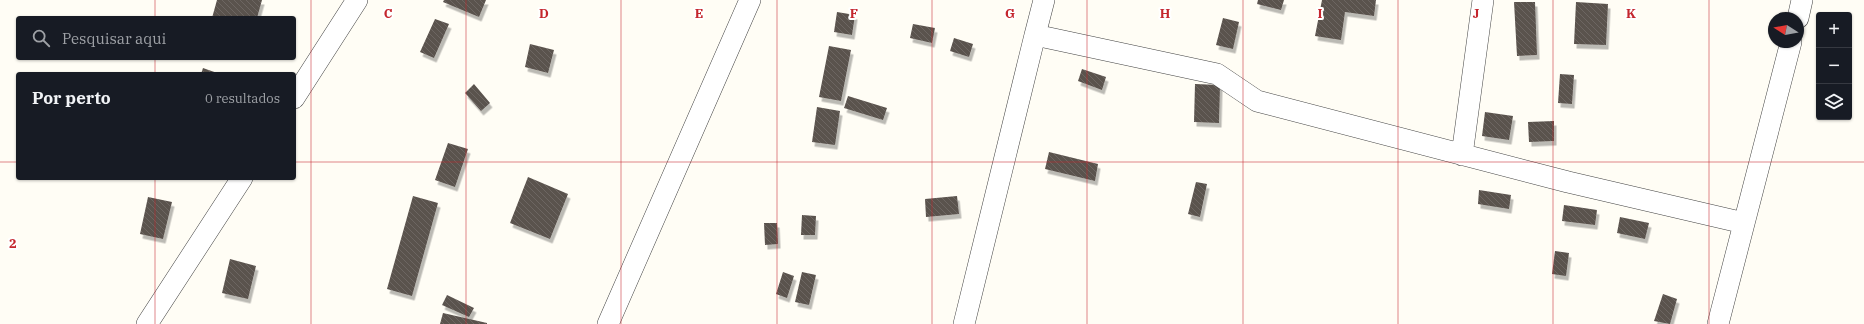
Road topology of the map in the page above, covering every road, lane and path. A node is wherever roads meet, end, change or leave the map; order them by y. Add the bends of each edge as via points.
1 (357, 0) edge
2 (750, 0) edge
3 (1044, 0) edge
4 (1483, 0) edge
5 (1802, 0) edge
6 (1799, 12) edge
7 (1035, 35) junction
8 (1789, 48) edge
9 (296, 95) edge
10 (1462, 154) junction
11 (241, 180) edge
12 (1744, 223) junction
13 (147, 324) edge
14 (608, 324) edge
15 (964, 324) edge
16 (1718, 324) edge

1 - 9 street
2 - 14 street
3 - 7 street
4 - 10 street
5 - 6 street
7 - 10 street via 1217,74 1257,101
7 - 15 street
8 - 12 street
10 - 12 street via 1568,182
11 - 13 street
12 - 16 street

